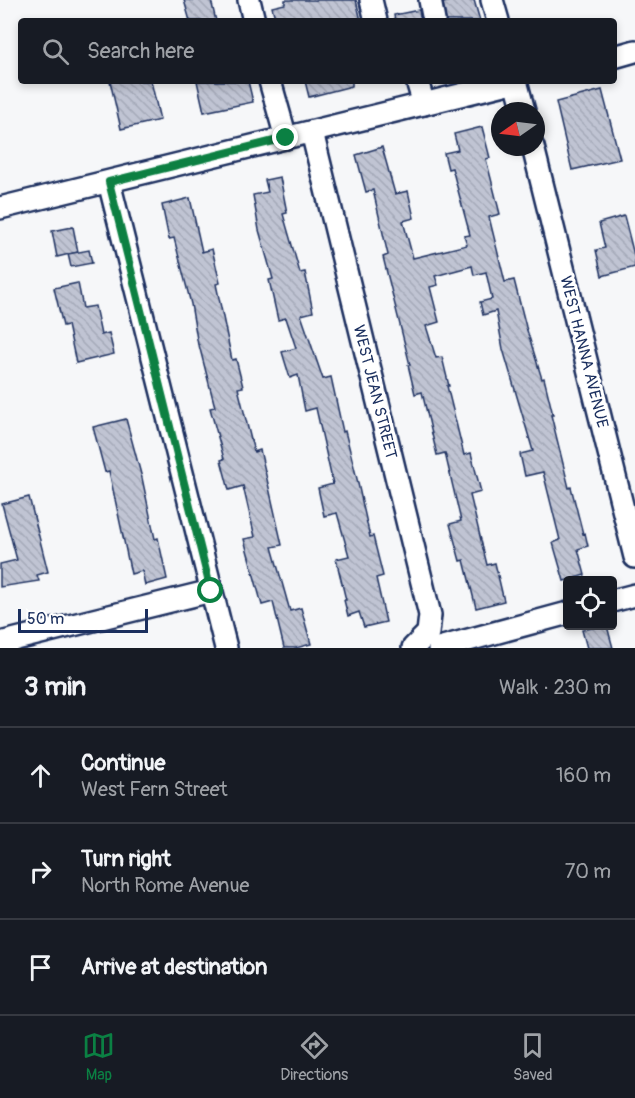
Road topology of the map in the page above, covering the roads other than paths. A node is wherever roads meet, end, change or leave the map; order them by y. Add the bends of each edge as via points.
1 (249, 0) edge
2 (371, 0) edge
3 (430, 0) edge
4 (492, 0) edge
5 (253, 18) edge
6 (375, 18) edge
7 (433, 18) edge
8 (497, 18) edge
9 (635, 51) edge
10 (617, 56) edge
11 (271, 84) edge
12 (418, 84) edge
13 (504, 84) edge
14 (517, 84) edge
15 (522, 102) edge
16 (424, 104) junction
17 (312, 132) junction
18 (286, 138) junction
19 (534, 156) edge
20 (109, 182) junction
21 (0, 208) edge
22 (635, 557) edge
23 (211, 591) junction
24 (635, 595) edge
25 (617, 600) edge
26 (563, 614) edge
27 (0, 643) edge
28 (226, 648) edge
29 (413, 648) edge
30 (439, 648) edge

1 - 5 street
2 - 6 street
3 - 7 street
4 - 8 street
9 - 10 street
11 - 18 street
12 - 16 street
13 - 16 street
14 - 15 street
16 - 17 street
17 - 18 street
17 - 29 street, WEST JEAN STREET via 430,615 428,633
18 - 20 street
19 - 22 street, WEST HANNA AVENUE
20 - 21 street
20 - 23 street
23 - 27 street
23 - 28 street
24 - 25 street
26 - 30 street

